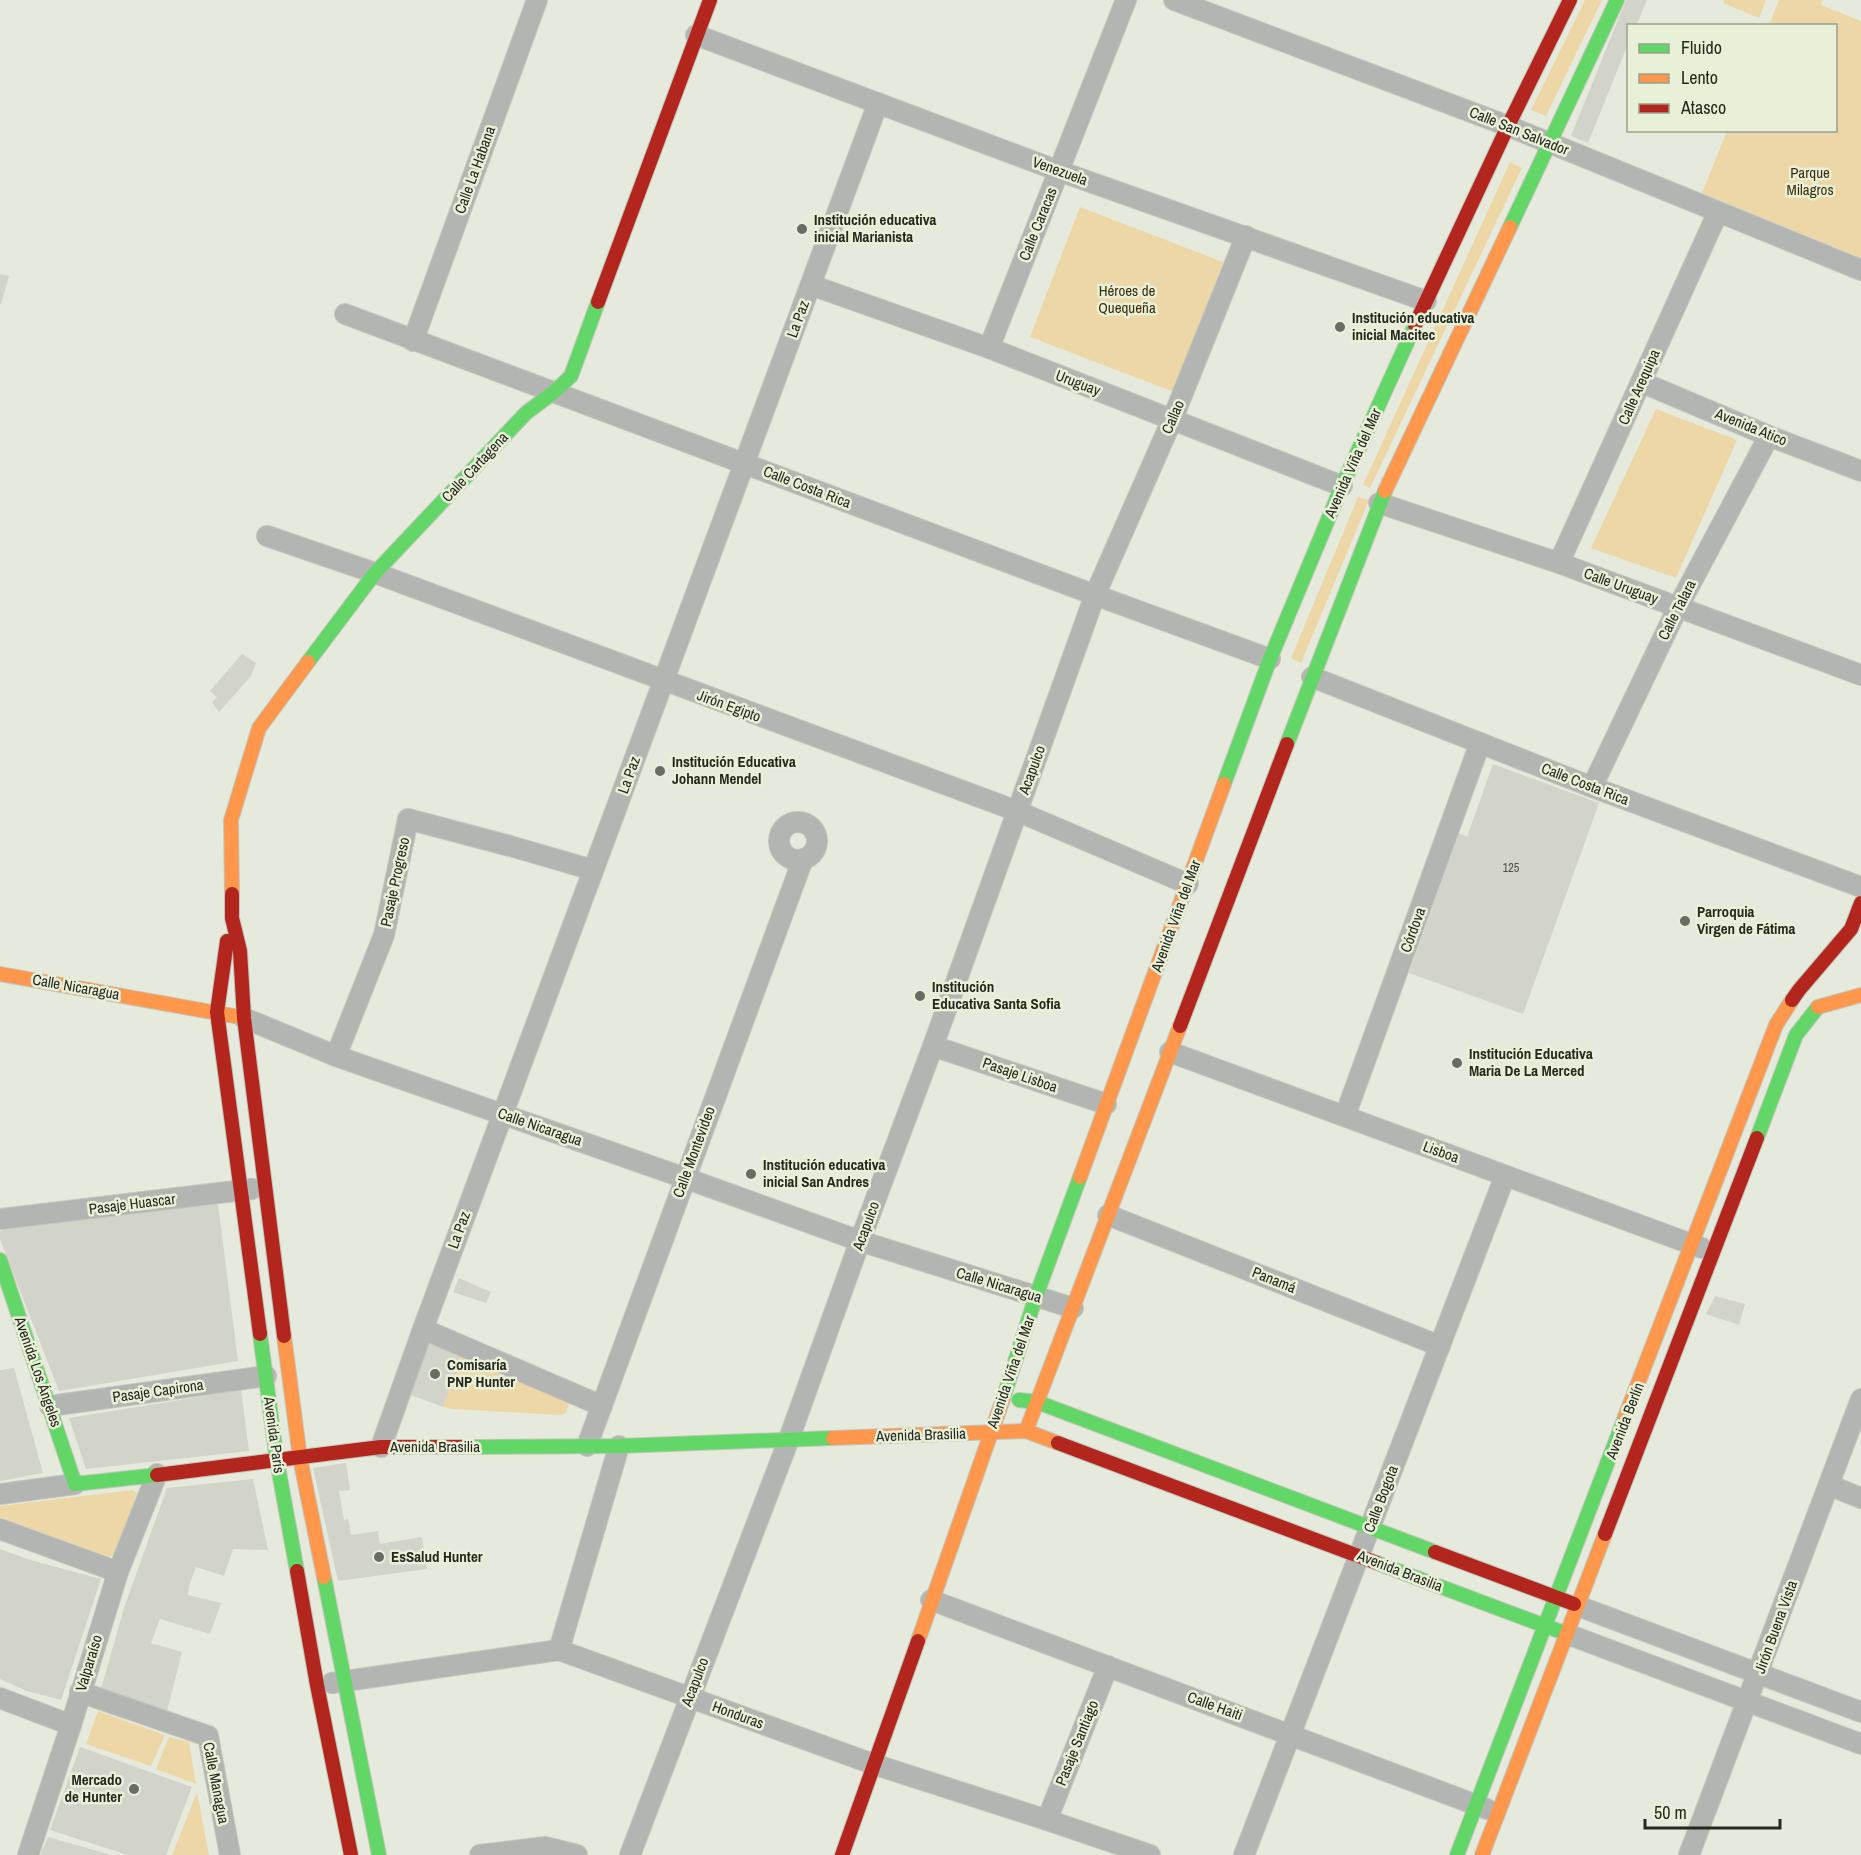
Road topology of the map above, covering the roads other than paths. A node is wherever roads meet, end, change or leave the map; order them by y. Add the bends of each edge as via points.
1 (537, 0) edge
2 (710, 0) edge
3 (1126, 0) edge
4 (1174, 0) edge
5 (1570, 0) edge
6 (1617, 0) edge
7 (696, 35) junction
8 (878, 103) junction
9 (1508, 126) junction
10 (1550, 142) junction
11 (1059, 171) junction
12 (1718, 212) junction
13 (1246, 236) junction
14 (1861, 270) edge
15 (811, 285) junction
16 (1426, 301) junction
17 (345, 314) dead end
18 (413, 341) junction
19 (989, 348) junction
20 (1641, 382) junction
21 (554, 392) junction
22 (1172, 420) junction
23 (1769, 436) junction
24 (744, 464) junction
25 (1861, 471) edge
26 (1342, 486) junction
27 (1379, 503) junction
28 (267, 536) dead end
29 (1560, 563) junction
30 (375, 573) junction
31 (1095, 596) junction
32 (1677, 606) junction
33 (1270, 659) junction
34 (1861, 675) edge
35 (1312, 676) junction
36 (663, 681) junction
37 (1480, 743) junction
38 (1592, 787) junction
39 (1017, 812) junction
40 (803, 859) dead end
41 (593, 870) junction
42 (1188, 884) junction
43 (1861, 887) edge
44 (1861, 903) edge
45 (232, 918) junction
46 (0, 974) edge
47 (1800, 990) junction
48 (1861, 995) edge
49 (1818, 1007) junction
50 (217, 1012) junction
51 (244, 1018) junction
52 (933, 1046) junction
53 (1170, 1052) junction
54 (336, 1056) junction
55 (1106, 1104) junction
56 (502, 1114) junction
57 (1345, 1116) junction
58 (1504, 1176) junction
59 (685, 1178) junction
60 (264, 1188) junction
61 (241, 1191) junction
62 (1108, 1215) junction
63 (0, 1219) edge
64 (860, 1241) junction
65 (1692, 1245) junction
66 (1713, 1252) junction
67 (0, 1260) edge
68 (1036, 1296) junction
69 (1073, 1308) junction
70 (423, 1329) junction
71 (1440, 1346) junction
72 (266, 1376) junction
73 (1003, 1399) junction
74 (1861, 1399) edge
75 (1037, 1402) junction
76 (50, 1406) junction
77 (602, 1406) junction
78 (1026, 1431) junction
79 (990, 1433) junction
80 (789, 1439) junction
81 (587, 1446) junction
82 (619, 1446) junction
83 (381, 1447) junction
84 (300, 1458) junction
85 (277, 1461) junction
86 (158, 1474) junction
87 (75, 1484) junction
88 (1829, 1485) junction
89 (0, 1494) edge
90 (1861, 1498) edge
91 (1370, 1527) junction
92 (0, 1529) edge
93 (1359, 1556) junction
94 (118, 1572) junction
95 (1557, 1598) junction
96 (931, 1600) junction
97 (1578, 1606) junction
98 (1545, 1626) junction
99 (1567, 1634) junction
100 (559, 1650) junction
101 (1108, 1666) junction
102 (1758, 1674) junction
103 (344, 1682) junction
104 (317, 1686) junction
105 (80, 1692) junction
106 (689, 1697) junction
107 (0, 1698) edge
108 (1748, 1702) junction
109 (1861, 1712) edge
110 (71, 1725) junction
111 (1290, 1734) junction
112 (1861, 1744) edge
113 (873, 1764) junction
114 (1477, 1806) junction
115 (1498, 1814) junction
116 (1047, 1820) junction
117 (28, 1855) edge
118 (230, 1855) edge
119 (351, 1855) edge
120 (379, 1855) edge
121 (480, 1855) edge
122 (577, 1855) edge
123 (630, 1855) edge
124 (842, 1855) edge
125 (1150, 1855) edge
126 (1244, 1855) edge
127 (1457, 1855) edge
128 (1482, 1855) edge
129 (1689, 1855) edge

1 - 18 street, Calle La Habana
2 - 7 street, Calle Cartagena
3 - 11 street, Calle Caracas
4 - 9 street, Calle San Salvador
5 - 9 street, Avenida Viña del Mar
6 - 10 street
7 - 8 street, Venezuela
7 - 21 street, Calle Cartagena via 571,376
8 - 11 street, Venezuela
8 - 15 street, La Paz
9 - 10 street, Calle San Salvador
9 - 16 street, Avenida Viña del Mar
10 - 12 street, Calle San Salvador
10 - 27 street
11 - 13 street, Venezuela
11 - 19 street, Calle Caracas
12 - 14 street, Calle San Salvador
12 - 20 street, Calle Arequipa
13 - 16 street, Venezuela
13 - 22 street, Callao
15 - 19 street, Uruguay
15 - 24 street, La Paz
16 - 26 street, Avenida Viña del Mar
17 - 18 street, Calle Costa Rica
18 - 21 street, Calle Costa Rica
19 - 22 street, Uruguay
20 - 23 street, Avenida Atico
20 - 29 street, Calle Arequipa
21 - 24 street, Calle Costa Rica
21 - 30 street, Calle Cartagena via 526,413
22 - 26 street, Uruguay
22 - 31 street, Callao
23 - 25 street, Avenida Atico
23 - 32 street, Calle Talara
24 - 31 street, Calle Costa Rica
24 - 36 street, La Paz
26 - 33 street, Avenida Viña del Mar
27 - 29 street, Calle Uruguay
27 - 35 street
28 - 30 street, Jirón Egipto
29 - 32 street, Calle Uruguay
30 - 36 street, Jirón Egipto
30 - 45 street, Calle Cartagena via 259,728 231,820
31 - 33 street, Calle Costa Rica
31 - 39 street, Acapulco
32 - 34 street, Calle Uruguay
32 - 38 street, Calle Talara
33 - 42 street, Avenida Viña del Mar
35 - 37 street, Calle Costa Rica
35 - 53 street
36 - 39 street, Jirón Egipto
36 - 41 street, La Paz
37 - 38 street, Calle Costa Rica
37 - 57 street, Córdova
38 - 43 street, Calle Costa Rica
39 - 42 street, Jirón Egipto
39 - 52 street, Acapulco
40 - 59 street, Calle Montevideo
41 - 54 street, Pasaje Progreso via 408,819 384,935
41 - 56 street, La Paz
42 - 55 street, Avenida Viña del Mar
44 - 47 street, Avenida Berlín via 1853,934
45 - 50 street, Calle Cartagena
45 - 51 street, Calle Cartagena via 240,951
46 - 50 street, Calle Nicaragua
47 - 49 street
47 - 65 street, Avenida Berlín via 1776,1025
48 - 49 street
49 - 66 street, Avenida Berlín via 1796,1035
50 - 51 street, Calle Nicaragua
50 - 61 street, Avenida París
51 - 54 street, Calle Nicaragua
51 - 60 street, Avenida París
52 - 55 street, Pasaje Lisboa
52 - 64 street, Acapulco
53 - 57 street, Lisboa
53 - 62 street
54 - 56 street, Calle Nicaragua
55 - 68 street, Avenida Viña del Mar
56 - 59 street, Calle Nicaragua
56 - 70 street, La Paz
57 - 58 street, Lisboa
58 - 65 street, Lisboa
58 - 71 street, Calle Bogota
59 - 64 street, Calle Nicaragua
59 - 77 street, Calle Montevideo
60 - 61 street, Pasaje Huascar
60 - 84 street, Avenida París
61 - 63 street, Pasaje Huascar
61 - 72 street, Avenida París
62 - 69 street
62 - 71 street, Panamá
64 - 68 street, Calle Nicaragua
64 - 80 street, Acapulco
65 - 66 street, Lisboa
65 - 95 street, Avenida Berlín
66 - 97 street, Avenida Berlín
67 - 76 street, Avenida Los Ángeles
68 - 69 street, Calle Nicaragua
68 - 73 street, Avenida Viña del Mar
69 - 75 street
70 - 77 street
70 - 83 street, La Paz
71 - 91 street, Calle Bogota
72 - 76 street, Pasaje Capirona
72 - 85 street, Avenida París
73 - 75 street, Avenida Brasilia
73 - 79 street, Avenida Viña del Mar
74 - 88 street, Jirón Buena Vista
75 - 78 street
75 - 91 street, Avenida Brasilia
76 - 87 street, Avenida Los Ángeles
77 - 81 street, Calle Montevideo
78 - 79 street, Avenida Brasilia
78 - 93 street, Avenida Brasilia
79 - 80 street, Avenida Brasilia
79 - 96 street, Avenida Viña del Mar
80 - 82 street, Avenida Brasilia
80 - 106 street, Acapulco
81 - 82 street, Avenida Brasilia
81 - 83 street, Avenida Brasilia
82 - 100 street
83 - 84 street, Avenida Brasilia
84 - 85 street, Avenida Brasilia
84 - 103 street, Avenida París
85 - 86 street, Avenida Brasilia
85 - 104 street, Avenida París
86 - 87 street, Avenida Brasilia
86 - 94 street, Valparaíso
87 - 89 street, Avenida Brasilia
88 - 90 street
88 - 102 street, Jirón Buena Vista
91 - 93 street, Calle Bogota
91 - 95 street, Avenida Brasilia
92 - 94 street
93 - 98 street, Avenida Brasilia
93 - 111 street, Calle Bogota
94 - 105 street, Valparaíso
95 - 97 street, Avenida Brasilia
95 - 98 street, Avenida Berlín
96 - 101 street, Calle Haiti
96 - 113 street, Avenida Viña del Mar
97 - 99 street, Avenida Berlín
97 - 102 street, Avenida Brasilia
98 - 99 street, Avenida Brasilia
98 - 114 street, Avenida Berlín
99 - 108 street, Avenida Brasilia
99 - 115 street, Avenida Berlín
100 - 103 street, Honduras
100 - 106 street, Honduras
101 - 111 street, Calle Haiti
101 - 116 street, Pasaje Santiago
102 - 108 street, Jirón Buena Vista
102 - 109 street, Avenida Brasilia
103 - 104 street, Honduras
103 - 120 street, Avenida París
104 - 119 street, Avenida París
105 - 110 street, Valparaíso
105 - 118 street, Calle Managua via 208,1736
106 - 113 street, Honduras
106 - 123 street, Acapulco
107 - 110 street
108 - 112 street, Avenida Brasilia
108 - 129 street, Jirón Buena Vista
110 - 117 street, Valparaíso
111 - 114 street, Calle Haiti
111 - 126 street, Calle Bogota
113 - 116 street, Honduras
113 - 124 street, Avenida Viña del Mar
114 - 115 street, Calle Haiti
114 - 127 street, Avenida Berlín
115 - 128 street, Avenida Berlín
116 - 125 street, Honduras
121 - 122 street via 545,1846

